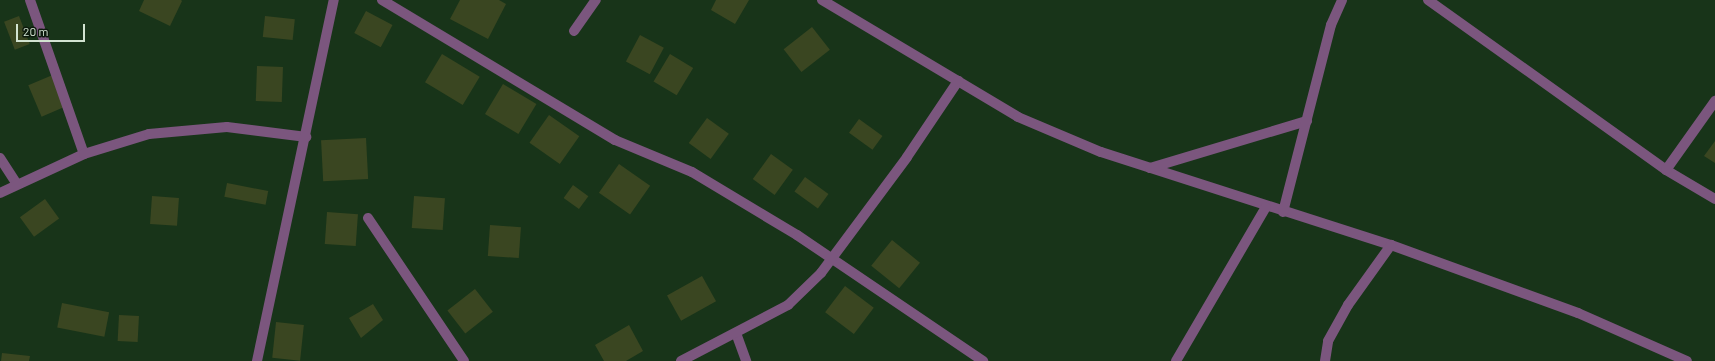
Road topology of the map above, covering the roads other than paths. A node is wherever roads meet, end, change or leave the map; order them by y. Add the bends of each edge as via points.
1 (30, 0) edge
2 (334, 0) edge
3 (382, 0) edge
4 (596, 0) edge
5 (822, 0) edge
6 (1342, 0) edge
7 (1428, 0) edge
8 (574, 31) dead end
9 (958, 80) junction
10 (1715, 101) edge
11 (1307, 122) junction
12 (306, 137) junction
13 (84, 154) junction
14 (0, 158) edge
15 (1150, 168) junction
16 (1666, 170) junction
17 (16, 183) junction
18 (0, 193) edge
19 (1715, 199) edge
20 (1266, 207) junction
21 (1283, 212) junction
22 (368, 218) dead end
23 (1391, 245) junction
24 (834, 258) junction
25 (736, 333) junction
26 (257, 361) edge
27 (464, 361) edge
28 (681, 361) edge
29 (746, 361) edge
30 (983, 361) edge
31 (1176, 361) edge
32 (1325, 361) edge
33 (1687, 361) edge

1 - 13 street
2 - 12 street
3 - 24 street via 615,140 692,172
4 - 8 street
5 - 9 street
6 - 11 street via 1331,25
7 - 16 street
9 - 15 street via 1018,117
9 - 24 street
10 - 16 street
11 - 15 street
11 - 21 street
12 - 13 street via 227,127 149,134
12 - 26 street
13 - 17 street
14 - 17 street
15 - 20 street
16 - 19 street
17 - 18 street
20 - 21 street
20 - 31 street
21 - 23 street
22 - 27 street
23 - 32 street via 1348,305 1328,341
23 - 33 street via 1578,313
24 - 25 street via 788,305
24 - 30 street
25 - 28 street
25 - 29 street

